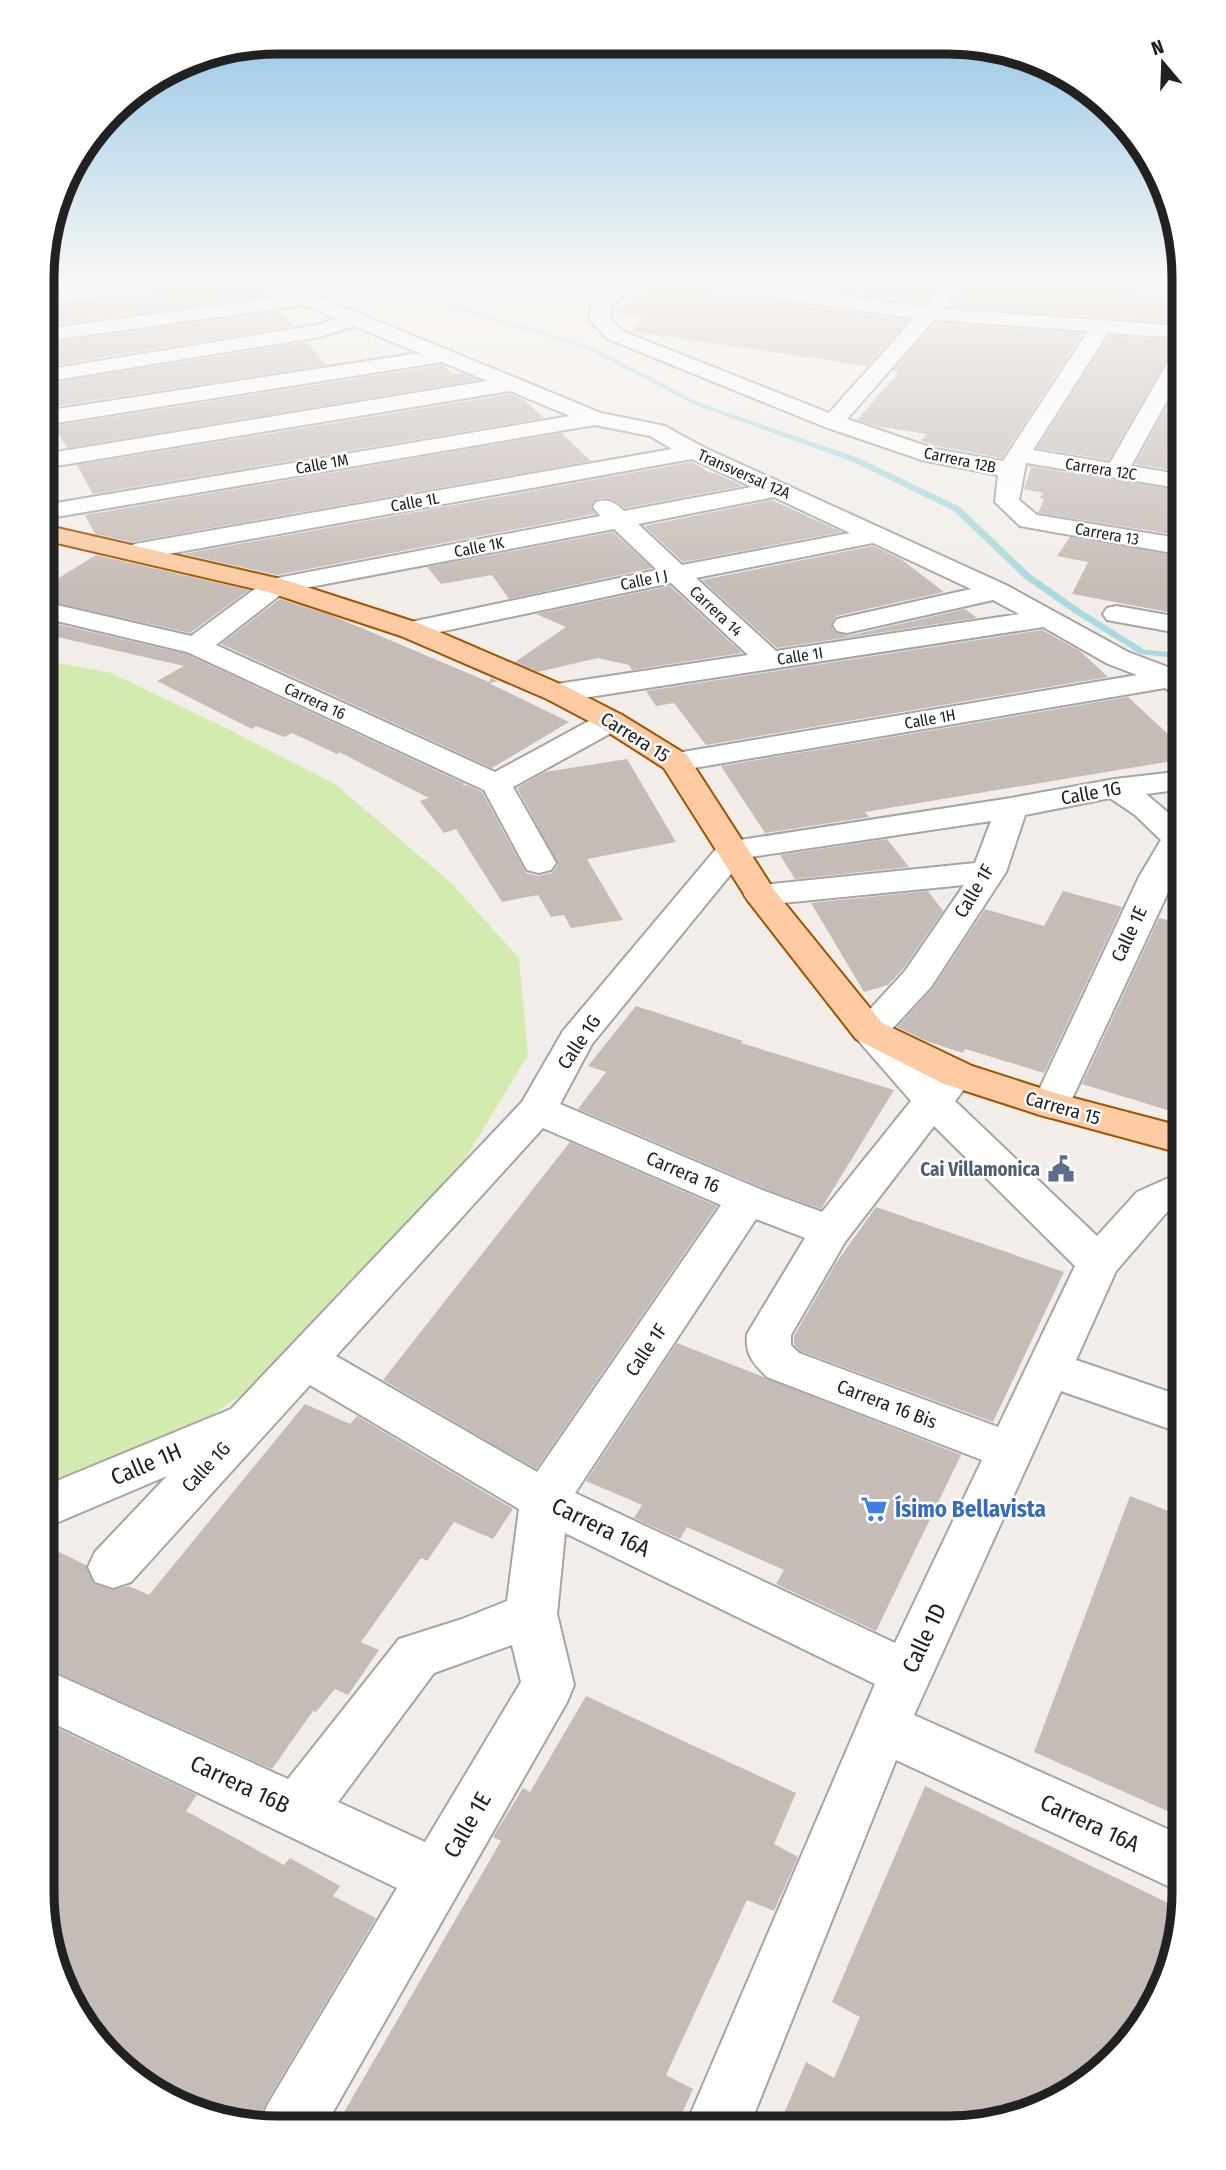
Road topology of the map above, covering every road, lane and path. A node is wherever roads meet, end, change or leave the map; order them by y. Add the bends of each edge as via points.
1 (250, 385) edge
2 (259, 385) edge
3 (504, 385) edge
4 (514, 385) edge
5 (741, 385) edge
6 (866, 385) edge
7 (1064, 385) edge
8 (1165, 385) edge
9 (54, 416) edge
10 (595, 418) junction
11 (288, 422) junction
12 (833, 422) junction
13 (546, 426) junction
14 (695, 452) junction
15 (54, 459) edge
16 (576, 460) junction
17 (1014, 463) junction
18 (322, 464) junction
19 (1117, 471) junction
20 (1172, 480) edge
21 (780, 489) junction
22 (54, 518) edge
23 (619, 520) junction
24 (54, 521) edge
25 (877, 535) junction
26 (1172, 545) edge
27 (135, 552) junction
28 (676, 573) junction
29 (276, 586) junction
30 (997, 592) junction
31 (54, 612) edge
32 (1117, 614) dead end
33 (1044, 619) junction
34 (1172, 624) edge
35 (411, 630) junction
36 (196, 646) junction
37 (761, 653) junction
38 (1172, 678) edge
39 (1172, 682) edge
40 (557, 693) junction
41 (611, 721) junction
42 (676, 762) junction
43 (1172, 781) edge
44 (496, 784) junction
45 (1115, 788) junction
46 (1011, 808) junction
47 (1172, 833) edge
48 (733, 850) junction
49 (1172, 855) edge
50 (539, 863) dead end
51 (989, 872) junction
52 (761, 895) junction
53 (869, 1031) junction
54 (945, 1088) junction
55 (1051, 1105) junction
56 (537, 1110) junction
57 (1171, 1139) edge
58 (1171, 1192) edge
59 (747, 1200) junction
60 (830, 1231) junction
61 (1098, 1264) junction
62 (305, 1360) junction
63 (1048, 1368) junction
64 (1171, 1412) edge
65 (250, 1420) junction
66 (1010, 1451) junction
67 (544, 1500) junction
68 (54, 1504) edge
69 (113, 1567) dead end
70 (531, 1614) junction
71 (907, 1674) junction
72 (54, 1698) edge
73 (882, 1727) junction
74 (298, 1811) junction
75 (1171, 1859) edge
76 (438, 1877) junction
77 (296, 2116) edge
78 (722, 2116) edge

1 - 9 street
2 - 11 street
3 - 11 street
4 - 10 street, Transversal 12A
5 - 12 street, Carrera 12B
6 - 12 street
7 - 17 street
8 - 19 street
10 - 13 street, Calle 1M
10 - 14 street, Transversal 12A via 657,430
11 - 15 street
11 - 18 street
12 - 17 street, Carrera 12B via 930,455
13 - 16 street, Carrera 14
13 - 18 street, Calle 1M
14 - 16 street, Calle 1L
14 - 21 street, Transversal 12A
16 - 23 street, Carrera 14
16 - 27 street, Calle 1L
17 - 19 street, Carrera 12C
17 - 26 street, Carrera 13 via 1007,502 1030,521
18 - 22 street, Calle 1M
19 - 20 street, Carrera 12C
21 - 23 street, Calle 1K
21 - 25 street, Transversal 12A
23 - 28 street, Carrera 14
23 - 29 street, Calle 1K
24 - 27 main road, Carrera 15
25 - 28 street, Calle I J
25 - 30 street, Transversal 12A
27 - 29 main road, Carrera 15
28 - 35 street, Calle I J
28 - 37 street, Carrera 14
29 - 35 main road, Carrera 15
29 - 36 street, Calle 1K
30 - 33 street, Transversal 12A
30 - 37 street
31 - 36 street, Carrera 16
32 - 34 street
33 - 37 street, Calle 1I
33 - 38 street, Transversal 12A via 1118,658
35 - 40 main road, Carrera 15
36 - 44 street, Carrera 16
37 - 40 street, Calle 1I
39 - 42 street, Calle 1H
40 - 41 main road, Carrera 15
41 - 42 main road, Carrera 15
41 - 44 street
42 - 48 main road, Carrera 15
43 - 45 street, Calle 1G
44 - 50 street
45 - 46 street, Calle 1G
45 - 47 street, Calle 1E via 1146,808
46 - 48 street, Calle 1G
46 - 51 street, Calle 1F
48 - 52 main road, Carrera 15
48 - 56 street, Calle 1G via 576,1039
49 - 55 street, Calle 1E via 1156,877
51 - 52 street
51 - 53 street, Calle 1F via 918,979
52 - 53 main road, Carrera 15
53 - 54 main road, Carrera 15
54 - 55 main road, Carrera 15
54 - 60 street
54 - 61 street
55 - 57 main road, Carrera 15
56 - 59 street, Carrera 16
56 - 62 street, Calle 1G
58 - 61 street, Calle 1D via 1152,1202
59 - 60 street, Carrera 16
59 - 67 street, Calle 1F
60 - 66 street, Carrera 16 Bis via 769,1334 768,1350 783,1365
61 - 63 street, Calle 1D
62 - 65 street, Calle 1G
62 - 67 street, Carrera 16A
63 - 64 street
63 - 66 street, Calle 1D
65 - 68 street, Calle 1H
65 - 69 street, Calle 1G
66 - 71 street, Calle 1D
67 - 70 street, Calle 1E
67 - 71 street, Carrera 16A
70 - 74 street via 417,1655
70 - 76 street, Calle 1E via 548,1685
71 - 73 street, Calle 1D
72 - 74 street, Carrera 16B
73 - 75 street, Carrera 16A
73 - 78 street, Calle 1D
74 - 76 street, Carrera 16B
76 - 77 street, Calle 1E

